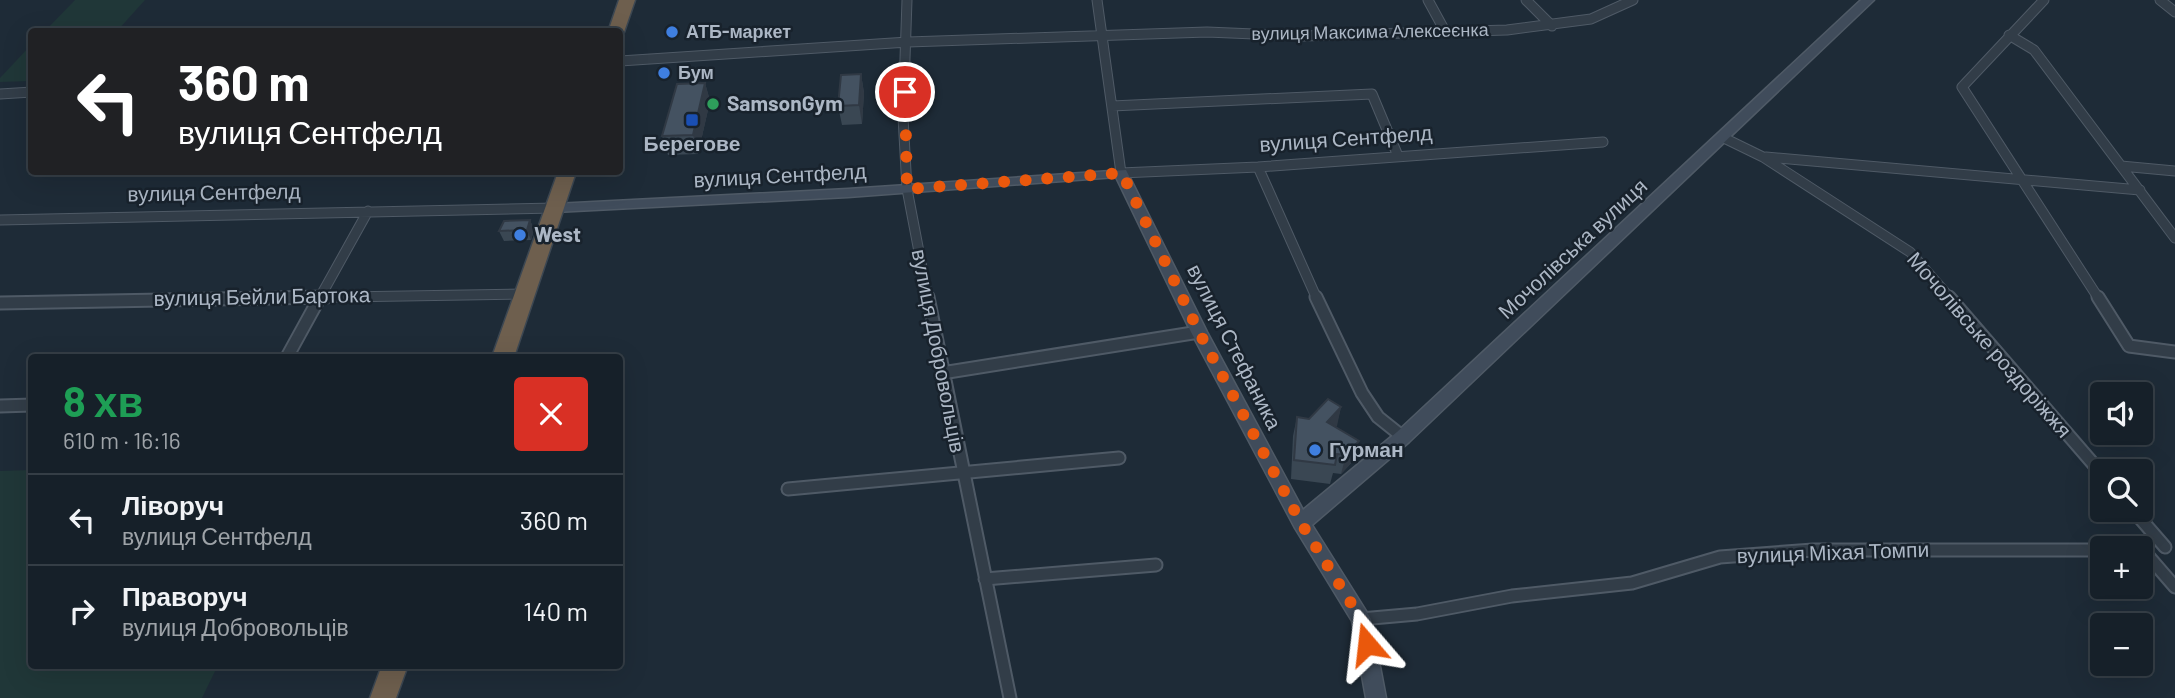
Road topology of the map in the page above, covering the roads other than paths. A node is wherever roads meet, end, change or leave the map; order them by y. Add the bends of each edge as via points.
1 (627, 0) edge
2 (907, 0) edge
3 (1097, 0) edge
4 (1428, 0) edge
5 (1526, 0) edge
6 (1633, 0) edge
7 (1868, 0) edge
8 (2044, 0) edge
9 (2160, 0) edge
10 (2175, 12) edge
11 (1552, 26) junction
12 (617, 28) edge
13 (1446, 33) junction
14 (2009, 34) junction
15 (1102, 36) junction
16 (908, 42) junction
17 (623, 61) edge
18 (28, 92) edge
19 (0, 94) edge
20 (1112, 106) junction
21 (1724, 138) junction
22 (1603, 142) dead end
23 (1398, 156) junction
24 (1763, 157) junction
25 (2121, 166) junction
26 (1258, 167) junction
27 (2175, 171) edge
28 (1122, 173) junction
29 (566, 175) edge
30 (2020, 179) junction
31 (907, 189) junction
32 (2140, 190) junction
33 (555, 208) junction
34 (369, 211) junction
35 (0, 220) edge
36 (2175, 238) edge
37 (524, 294) junction
38 (322, 295) junction
39 (0, 303) edge
40 (1199, 332) junction
41 (2175, 352) edge
42 (289, 354) edge
43 (504, 354) edge
44 (942, 373) junction
45 (28, 405) edge
46 (0, 406) edge
47 (1403, 437) junction
48 (1119, 458) dead end
49 (2090, 460) edge
50 (962, 472) junction
51 (788, 489) dead end
52 (2145, 522) edge
53 (1301, 523) junction
54 (2170, 547) edge
55 (2090, 550) edge
56 (2153, 562) edge
57 (1156, 565) dead end
58 (985, 579) junction
59 (2175, 587) edge
60 (1361, 619) junction
61 (394, 669) edge
62 (383, 698) edge
63 (1010, 698) edge
64 (1376, 698) edge

1 - 12 highway
2 - 16 street, вулиця Добровольців
3 - 15 street, вулиця Стефаника
4 - 13 street
5 - 11 street
6 - 11 street, вулиця Максима Алексеєнка via 1591,19
7 - 21 main road, Мочолівська вулиця
8 - 14 street
9 - 10 street
11 - 13 street, вулиця Максима Алексеєнка
13 - 15 street, вулиця Максима Алексеєнка
14 - 25 street via 2034,50
14 - 30 street via 1962,88
15 - 16 street, вулиця Максима Алексеєнка
15 - 20 street, вулиця Стефаника
16 - 17 street, вулиця Максима Алексеєнка
16 - 31 street, вулиця Добровольців
18 - 19 street
20 - 23 street via 1372,94
20 - 28 street, вулиця Стефаника
21 - 24 street, Мочолівське роздоріжжя
21 - 47 main road, Мочолівська вулиця
22 - 23 street, вулиця Сентфелд
23 - 26 street, вулиця Сентфелд
24 - 30 street
24 - 49 street, Мочолівське роздоріжжя via 1910,252
25 - 27 street
25 - 32 street
26 - 28 street, вулиця Сентфелд
26 - 47 street via 1362,393 1378,417
28 - 31 main road, вулиця Сентфелд
28 - 40 main road, вулиця Стефаника
29 - 33 highway
30 - 32 street
30 - 41 street via 2129,346
31 - 33 main road, вулиця Сентфелд
31 - 44 street, вулиця Добровольців
32 - 36 street
33 - 34 street, вулиця Сентфелд
33 - 37 highway
34 - 35 street, вулиця Сентфелд
34 - 38 street
37 - 38 street, вулиця Бейли Бартока
37 - 43 highway
38 - 39 street, вулиця Бейли Бартока
38 - 42 street
40 - 44 street
40 - 53 main road, вулиця Стефаника
44 - 50 street, вулиця Добровольців
45 - 46 street
47 - 53 main road, Мочолівська вулиця
48 - 50 street
50 - 51 street
50 - 58 street, вулиця Добровольців
52 - 54 street
53 - 60 main road, вулиця Стефаника
55 - 60 street, вулиця Міхая Томпи via 1813,550 1720,557 1632,583
56 - 59 street
57 - 58 street
58 - 63 street, вулиця Добровольців
60 - 64 main road, вулиця Стефаника
61 - 62 highway

